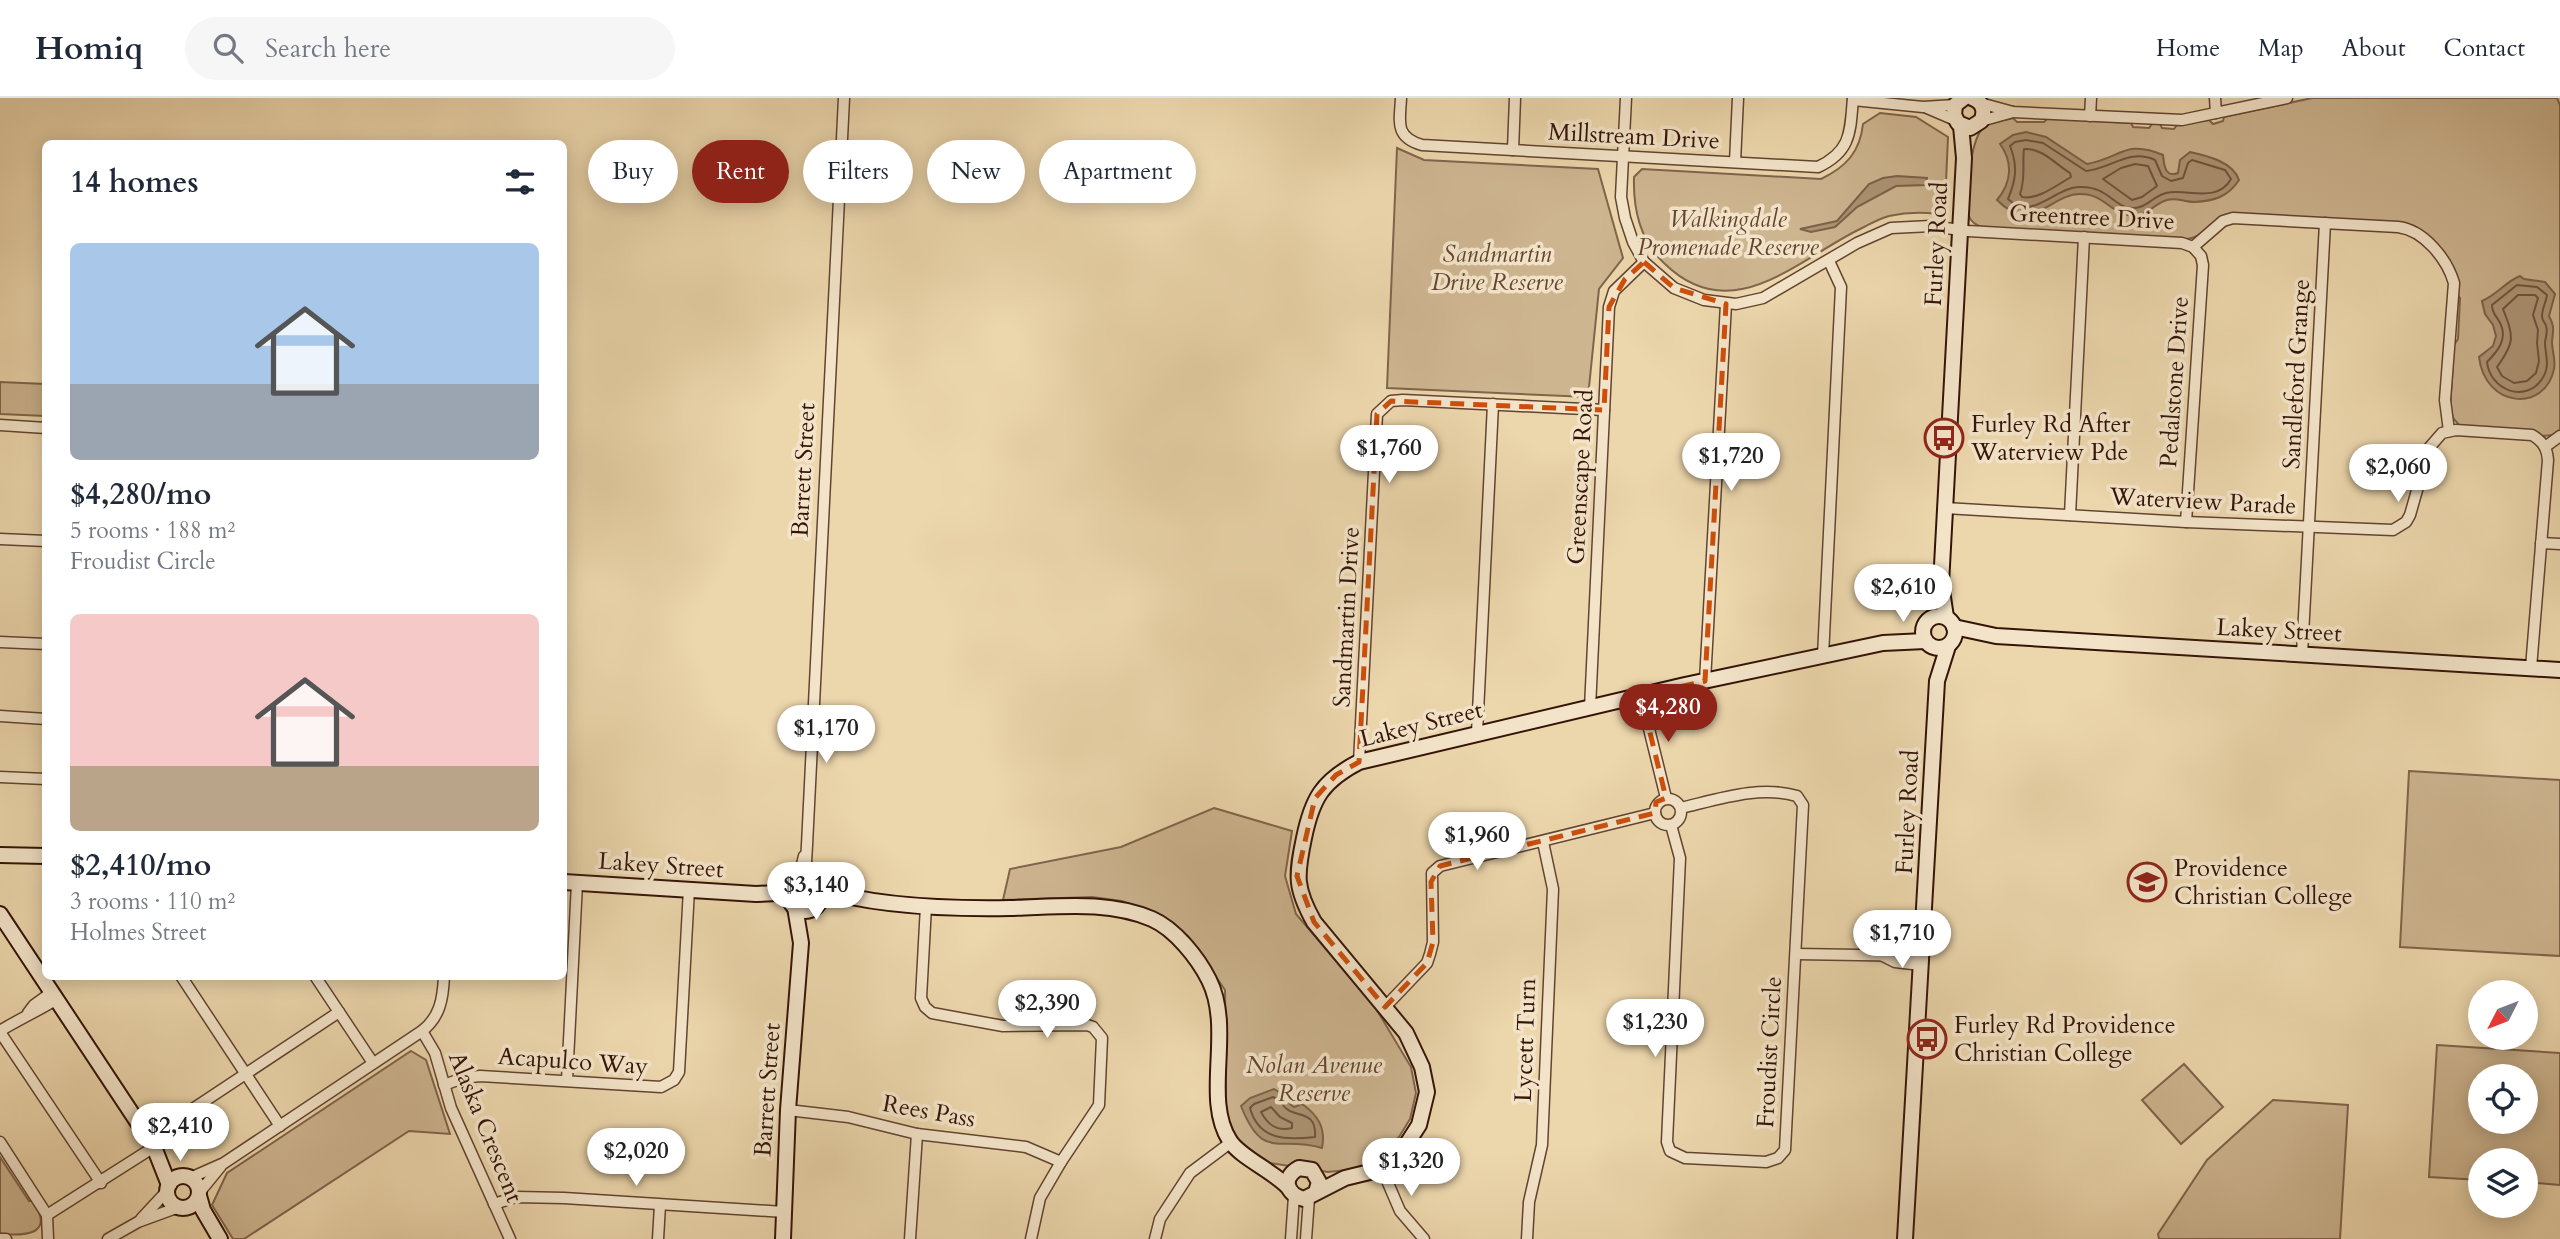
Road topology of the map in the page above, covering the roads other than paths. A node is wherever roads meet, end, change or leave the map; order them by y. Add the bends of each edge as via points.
1 (844, 98) edge
2 (1401, 98) edge
3 (1515, 98) edge
4 (1626, 98) edge
5 (1738, 98) edge
6 (2091, 98) edge
7 (2215, 98) edge
8 (2287, 98) edge
9 (1853, 99) edge
10 (1968, 108) edge
11 (2013, 112) junction
12 (2216, 113) junction
13 (2091, 116) junction
14 (1513, 150) junction
15 (1623, 156) junction
16 (1735, 162) junction
17 (2325, 223) junction
18 (1959, 230) junction
19 (2084, 237) junction
20 (2193, 247) junction
21 (1829, 261) junction
22 (1644, 262) junction
23 (1726, 304) junction
24 (1493, 404) junction
25 (1604, 410) junction
26 (0, 425) edge
27 (42, 428) edge
28 (2449, 430) junction
29 (2560, 436) edge
30 (2545, 447) junction
31 (1945, 508) junction
32 (2070, 515) junction
33 (2186, 522) junction
34 (2308, 527) junction
35 (0, 539) edge
36 (42, 541) edge
37 (2541, 543) junction
38 (2560, 544) edge
39 (1935, 629) junction
40 (1996, 636) junction
41 (0, 642) edge
42 (1950, 644) junction
43 (42, 645) edge
44 (2302, 654) junction
45 (1823, 656) junction
46 (2531, 668) junction
47 (2560, 670) edge
48 (1704, 681) junction
49 (1937, 681) junction
50 (1641, 696) junction
51 (1590, 708) junction
52 (0, 716) edge
53 (42, 719) edge
54 (1477, 733) junction
55 (1359, 762) junction
56 (0, 777) edge
57 (42, 779) edge
58 (1666, 799) junction
59 (1681, 808) junction
60 (1655, 813) junction
61 (1671, 825) junction
62 (1543, 842) junction
63 (807, 845) junction
64 (2, 856) edge
65 (42, 856) edge
66 (570, 882) edge
67 (795, 884) junction
68 (817, 886) junction
69 (689, 889) junction
70 (756, 894) junction
71 (844, 897) junction
72 (794, 906) junction
73 (926, 906) junction
74 (814, 907) junction
75 (0, 914) edge
76 (801, 943) junction
77 (1796, 954) junction
78 (1921, 961) junction
79 (42, 977) edge
80 (44, 980) edge
81 (184, 980) edge
82 (318, 980) edge
83 (444, 980) edge
84 (55, 996) junction
85 (1385, 1007) junction
86 (339, 1012) junction
87 (422, 1031) junction
88 (0, 1032) edge
89 (373, 1063) junction
90 (246, 1075) junction
91 (567, 1080) junction
92 (443, 1085) junction
93 (788, 1110) junction
94 (280, 1126) junction
95 (917, 1134) junction
96 (0, 1142) edge
97 (1230, 1143) junction
98 (153, 1146) junction
99 (1061, 1162) junction
100 (224, 1163) junction
101 (1296, 1169) junction
102 (1382, 1169) junction
103 (1268, 1170) junction
104 (1314, 1172) junction
105 (186, 1177) junction
106 (1345, 1178) junction
107 (101, 1183) junction
108 (168, 1187) junction
109 (1291, 1191) junction
110 (199, 1194) junction
111 (1312, 1195) junction
112 (494, 1204) junction
113 (660, 1205) junction
114 (181, 1208) junction
115 (784, 1212) junction
116 (47, 1215) junction
117 (138, 1222) junction
118 (0, 1239) edge
119 (6, 1239) edge
120 (48, 1239) edge
121 (108, 1239) edge
122 (210, 1239) edge
123 (220, 1239) edge
124 (510, 1239) edge
125 (658, 1239) edge
126 (783, 1239) edge
127 (910, 1239) edge
128 (1031, 1239) edge
129 (1155, 1239) edge
130 (1291, 1239) edge
131 (1306, 1239) edge
132 (1424, 1239) edge
133 (1527, 1239) edge
134 (1905, 1239) edge

1 - 63 street, Barrett Street
2 - 14 street, Millstream Drive via 1399,127 1413,142
3 - 14 street
4 - 15 street
5 - 16 street
6 - 13 street
7 - 12 street
8 - 12 street
9 - 10 street
9 - 16 street, Millstream Drive via 1846,145 1830,162 1818,167
10 - 11 street
10 - 11 street
10 - 18 street, Furley Road
11 - 13 street
12 - 13 street via 2182,120
14 - 15 street, Millstream Drive
15 - 16 street, Millstream Drive
15 - 22 street via 1625,218
17 - 20 street, Greentree Drive via 2233,218
17 - 28 street, Greentree Drive via 2410,229 2448,266 2454,283 2445,400
17 - 34 street, Sandleford Grange
18 - 19 street, Greentree Drive
18 - 21 street, Greentree Drive via 1891,228
18 - 31 street, Furley Road
19 - 20 street, Greentree Drive
19 - 32 street
20 - 33 street, Pedalstone Drive via 2203,265
21 - 23 street, Greentree Drive via 1763,298
21 - 45 street via 1841,288
22 - 23 street via 1674,288
22 - 25 street, Greenscape Road via 1614,292 1609,307
23 - 48 street
24 - 25 street, Sandmartin Drive
24 - 54 street
24 - 55 street, Sandmartin Drive via 1391,401 1377,414
25 - 51 street, Greenscape Road
26 - 27 street
28 - 30 street via 2532,435
28 - 34 street, Waterview Parade via 2429,448 2410,515 2399,527
29 - 30 street
30 - 37 street via 2548,460
31 - 32 street, Waterview Parade
31 - 39 street, Furley Road
32 - 33 street, Waterview Parade
33 - 34 street, Waterview Parade
34 - 44 street, Sandleford Grange
35 - 36 street
37 - 38 street
37 - 46 street
39 - 40 street, Lakey Street
39 - 42 street via 1955,638
39 - 42 street, Lakey Street via 1938,649
39 - 45 street, Lakey Street
39 - 49 street, Furley Road
40 - 42 street, Lakey Street
40 - 44 street, Lakey Street
41 - 43 street
42 - 49 street, Furley Road
44 - 46 street, Lakey Street
45 - 48 street, Lakey Street
46 - 47 street, Lakey Street
48 - 50 street, Lakey Street
49 - 78 street, Furley Road
50 - 51 street, Lakey Street
50 - 58 street
51 - 54 street, Lakey Street
52 - 53 street
54 - 55 street, Lakey Street
55 - 85 street, Lakey Street via 1336,775 1315,798 1297,876 1314,922
56 - 57 street
58 - 59 street via 1677,801
58 - 60 street
59 - 61 street via 1681,817
59 - 77 street, Froudist Circle via 1759,793 1797,796 1804,814
60 - 61 street via 1658,821
60 - 62 street
61 - 77 street, Froudist Circle via 1680,858 1667,1130 1670,1151 1685,1158 1766,1162 1785,1150
62 - 85 street via 1440,866 1432,873 1433,942 1427,963
62 - 133 street, Lycett Turn via 1553,889 1542,1145 1529,1202
63 - 67 street, Barrett Street
63 - 68 street, Barrett Street via 806,862
64 - 65 street
66 - 69 street, Lakey Street
66 - 91 street
67 - 68 street, Lakey Street via 807,879
67 - 70 street, Lakey Street via 777,893
67 - 72 street via 789,896
68 - 71 street, Lakey Street
68 - 74 street via 820,898
69 - 70 street, Lakey Street
69 - 91 street, Acapulco Way via 679,1072 674,1080 661,1087
70 - 72 street, Lakey Street
71 - 73 street, Lakey Street
71 - 74 street, Lakey Street
72 - 74 street, Lakey Street
72 - 76 street, Barrett Street
73 - 97 street, Lakey Street via 1098,906 1154,920 1181,941 1199,960 1214,989 1221,1030 1218,1114
73 - 99 street via 921,998 932,1013 1003,1026 1087,1025 1102,1038 1099,1105
74 - 76 street, Barrett Street
75 - 79 street
76 - 93 street, Barrett Street
77 - 78 street
78 - 134 street, Furley Road
80 - 84 street
81 - 90 street
82 - 86 street
83 - 87 street via 440,1008
84 - 88 street via 38,1012 28,1013
84 - 98 street
85 - 102 street, Lakey Street via 1406,1033 1422,1067 1427,1092 1419,1125 1401,1153
86 - 89 street
86 - 90 street
87 - 89 street
87 - 92 street, Alaska Crescent via 435,1053
88 - 107 street
89 - 94 street
90 - 94 street
90 - 98 street
91 - 92 street, Acapulco Way via 480,1076
92 - 112 street, Alaska Crescent
93 - 95 street, Rees Pass via 848,1116
93 - 115 street, Barrett Street
94 - 100 street
95 - 99 street, Rees Pass via 1026,1147
95 - 127 street
96 - 116 street
97 - 103 street
97 - 129 street via 1190,1174 1160,1219
98 - 105 street
98 - 107 street
98 - 108 street
99 - 128 street via 1040,1198
100 - 105 street
100 - 110 street
101 - 103 street
101 - 104 street
101 - 109 street via 1289,1175
102 - 106 street
102 - 132 street via 1400,1210
103 - 109 street
104 - 106 street
104 - 111 street via 1319,1182
105 - 108 street via 173,1180
105 - 110 street via 197,1183
106 - 111 street
107 - 116 street
108 - 114 street via 170,1200
108 - 117 street
109 - 111 street via 1300,1198
109 - 130 street
110 - 114 street via 193,1205
110 - 123 street
111 - 131 street
112 - 113 street via 516,1197
112 - 124 street, Alaska Crescent
113 - 115 street
113 - 125 street
114 - 117 street
114 - 122 street
115 - 126 street, Barrett Street
116 - 120 street
117 - 121 street
118 - 119 street

